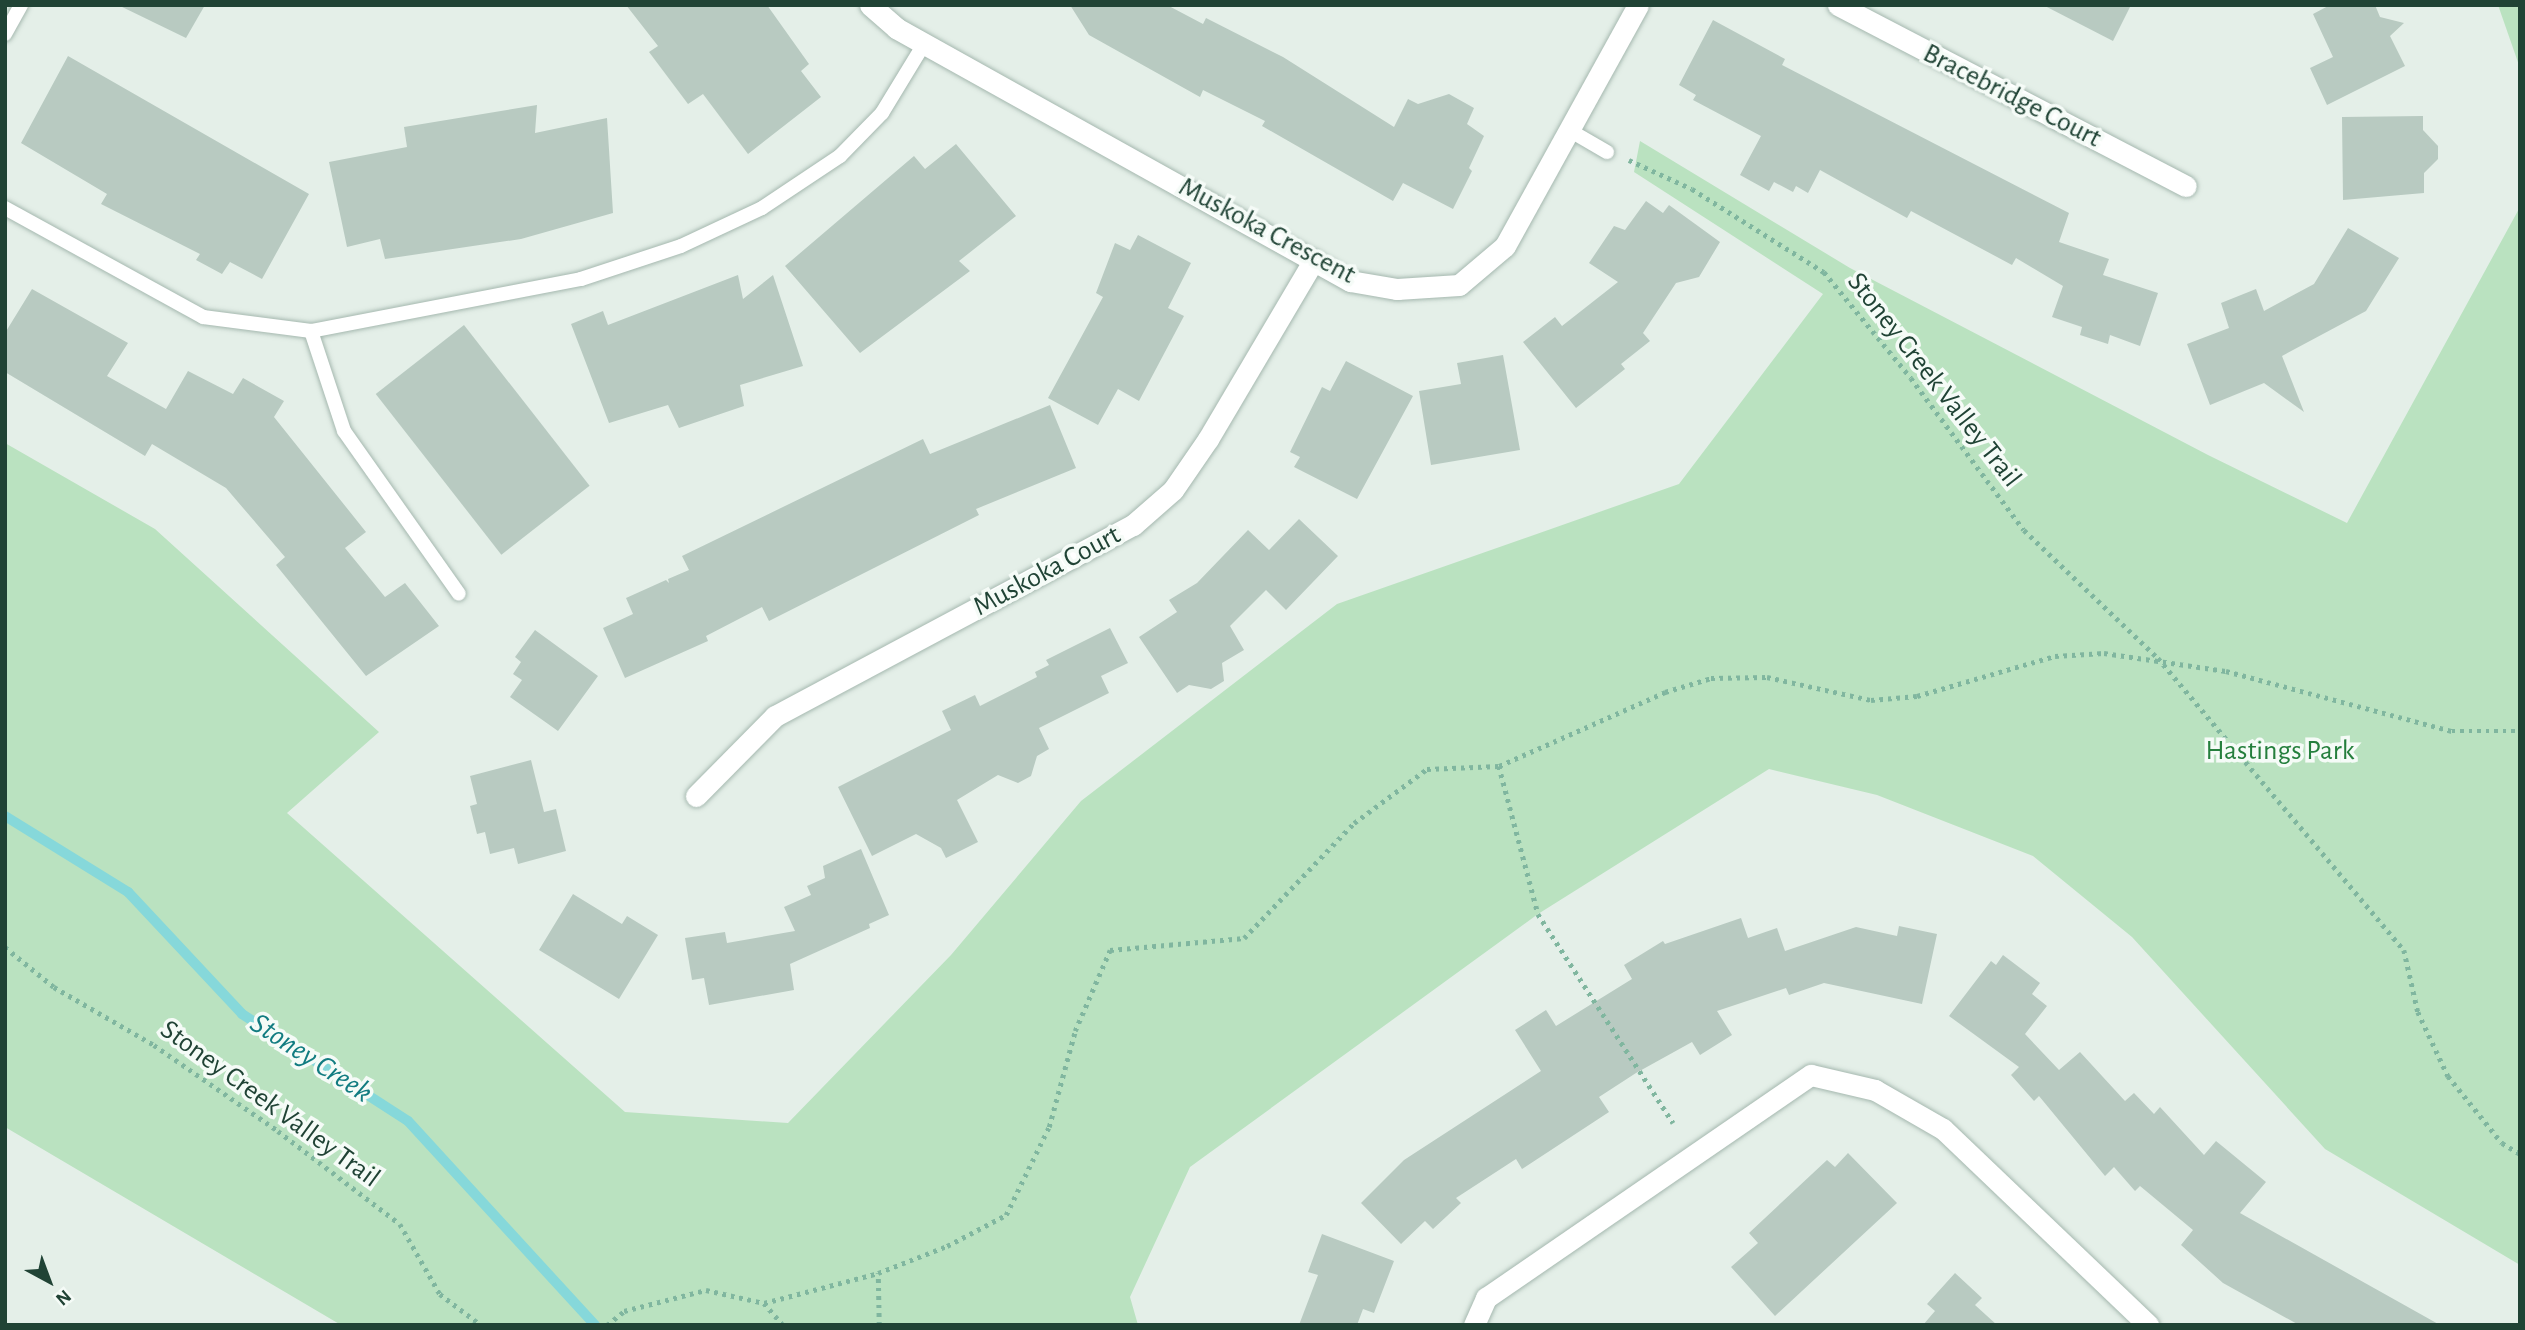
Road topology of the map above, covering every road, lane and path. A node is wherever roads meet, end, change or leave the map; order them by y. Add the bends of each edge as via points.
1 (21, 5) edge
2 (870, 5) edge
3 (1638, 5) edge
4 (1847, 7) edge
5 (5, 34) edge
6 (924, 44) junction
7 (1569, 130) junction
8 (1607, 152) joint
9 (2186, 186) dead end
10 (5, 208) edge
11 (1314, 260) junction
12 (311, 331) junction
13 (459, 594) dead end
14 (2158, 658) junction
15 (2520, 731) edge
16 (1500, 766) junction
17 (696, 796) dead end
18 (5, 947) edge
19 (1673, 1123) dead end
20 (2520, 1154) edge
21 (878, 1273) junction
22 (764, 1303) junction
23 (481, 1325) edge
24 (607, 1325) edge
25 (783, 1325) edge
26 (879, 1325) edge
27 (1474, 1325) edge
28 (2148, 1325) edge

1 - 5 lane
2 - 6 street, Muskoka Crescent
3 - 7 street, Muskoka Crescent
4 - 9 street, Bracebridge Court
6 - 11 street, Muskoka Crescent
6 - 12 lane via 882,113 841,156 762,208 681,246 581,279
7 - 8 lane
7 - 11 street, Muskoka Crescent via 1505,246 1459,285 1398,289 1350,281
8 - 14 path, Stoney Creek Valley Trail via 1692,189 1824,272 1912,378 2024,530
10 - 12 lane via 203,317
11 - 17 street, Muskoka Court via 1209,439 1172,490 1153,507 1097,546 775,716
12 - 13 lane via 344,431
14 - 15 path via 2226,671 2452,731
14 - 16 path via 2104,653 2055,656 1917,696 1871,700 1767,677 1711,678 1665,692
14 - 20 path, Stoney Creek Valley Trail via 2404,950 2418,1012 2448,1076 2502,1143
16 - 19 path via 1538,914
16 - 21 path via 1427,769 1354,823 1244,938 1110,950 1075,1031 1049,1128 1006,1215 947,1246
18 - 23 path, Stoney Creek Valley Trail via 54,988 154,1045 267,1123 400,1224 440,1294
21 - 22 path
21 - 26 path
22 - 24 path via 706,1290 624,1311
22 - 25 path
27 - 28 street via 1486,1298 1811,1075 1874,1090 1944,1129

